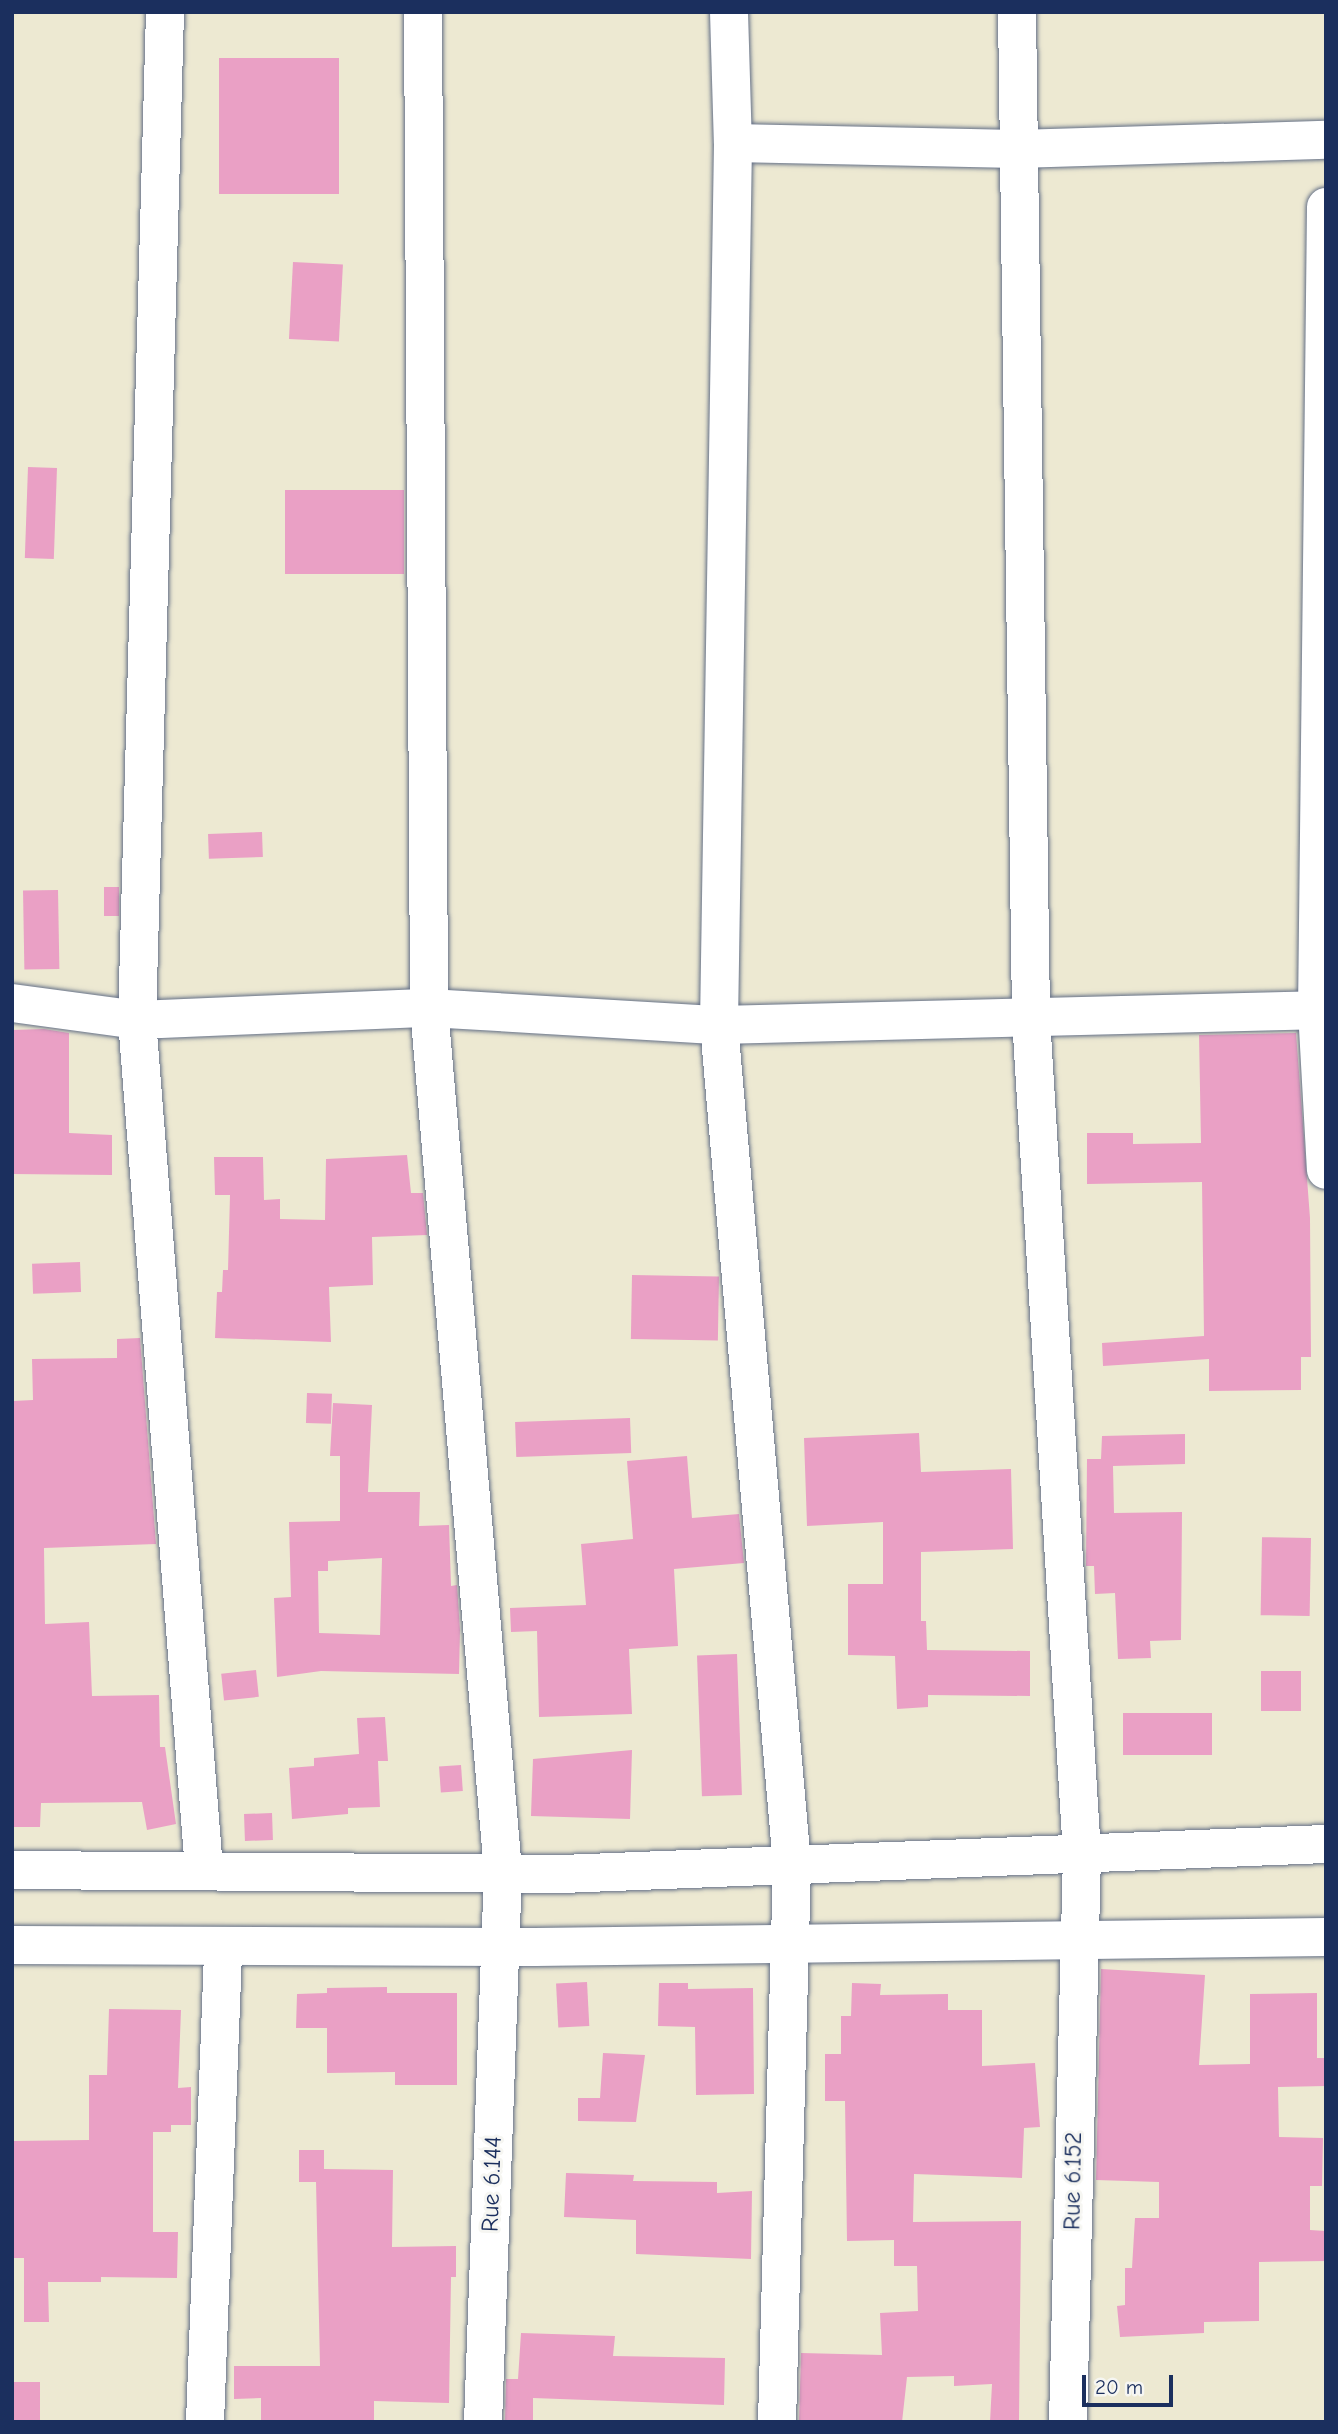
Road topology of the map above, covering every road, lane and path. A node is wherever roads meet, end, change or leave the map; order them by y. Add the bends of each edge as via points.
1 (165, 12) edge
2 (423, 12) edge
3 (729, 12) edge
4 (1017, 12) edge
5 (1326, 140) edge
6 (733, 143) junction
7 (1017, 149) junction
8 (1326, 207) edge
9 (12, 1003) edge
10 (429, 1008) junction
11 (1322, 1010) edge
12 (1031, 1018) junction
13 (136, 1020) junction
14 (719, 1025) junction
15 (1326, 1170) edge
16 (1326, 1844) edge
17 (1082, 1854) junction
18 (792, 1865) junction
19 (204, 1869) junction
20 (12, 1870) edge
21 (503, 1872) junction
22 (1326, 1937) edge
23 (1079, 1940) junction
24 (791, 1944) junction
25 (12, 1945) edge
26 (223, 1946) junction
27 (500, 1947) junction
28 (205, 2422) edge
29 (483, 2422) edge
30 (777, 2422) edge
31 (1068, 2422) edge

1 - 13 street
2 - 10 street, Rue 6.144
3 - 6 street
4 - 7 street, Rue 6.152
5 - 7 street
6 - 7 street
6 - 14 street
7 - 12 street, Rue 6.152
8 - 11 street
9 - 13 street
10 - 13 street
10 - 14 street
10 - 21 street, Rue 6.144
11 - 12 street
11 - 15 street
12 - 14 street
12 - 17 street, Rue 6.152
13 - 19 street
14 - 18 street
16 - 17 street
17 - 18 street
17 - 23 street, Rue 6.152
18 - 21 street
18 - 24 street
19 - 20 street
19 - 21 street
21 - 27 street, Rue 6.144
22 - 23 street
23 - 24 street
23 - 31 street, Rue 6.152
24 - 27 street
24 - 30 street
25 - 26 street
26 - 27 street
26 - 28 street
27 - 29 street, Rue 6.144

